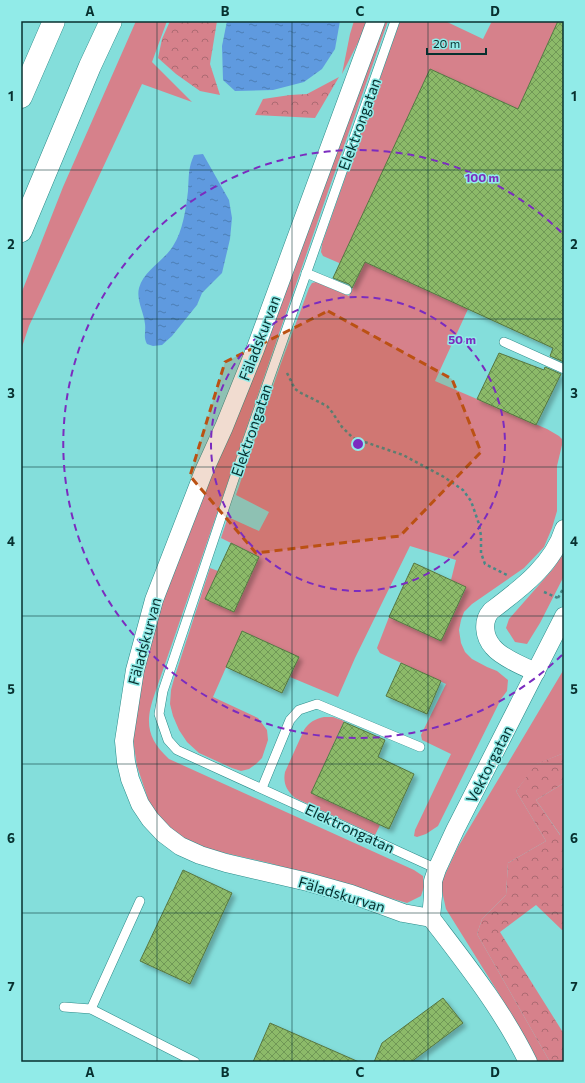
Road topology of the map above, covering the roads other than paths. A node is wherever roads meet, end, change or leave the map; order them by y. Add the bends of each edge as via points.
1 (54, 21) edge
2 (111, 21) edge
3 (376, 21) edge
4 (395, 21) edge
5 (21, 97) edge
6 (21, 231) edge
7 (306, 273) junction
8 (347, 290) dead end
9 (504, 342) dead end
10 (564, 369) edge
11 (564, 529) edge
12 (564, 616) edge
13 (536, 672) junction
14 (420, 747) dead end
15 (262, 788) junction
16 (437, 869) junction
17 (140, 902) dead end
18 (431, 918) junction
19 (64, 1007) dead end
20 (91, 1008) junction
21 (195, 1062) edge
22 (528, 1062) edge

1 - 5 highway
2 - 6 highway
3 - 18 street, Fäladskurvan via 252,356 154,600 134,670 124,741 130,779 140,804 164,834 180,846 226,863 315,884 403,913
4 - 7 lane, Elektrongatan
7 - 8 lane
7 - 15 lane, Elektrongatan via 235,476 163,692 159,714 168,740 177,750
9 - 10 lane
11 - 13 street via 553,554 525,583 488,614 485,626 493,648
12 - 13 street, Vektorgatan
13 - 16 street, Vektorgatan
14 - 15 lane via 317,704 299,710 290,720
15 - 16 lane, Elektrongatan
16 - 18 street, Vektorgatan via 433,881
17 - 20 lane
18 - 22 street via 485,989
19 - 20 lane
20 - 21 lane

